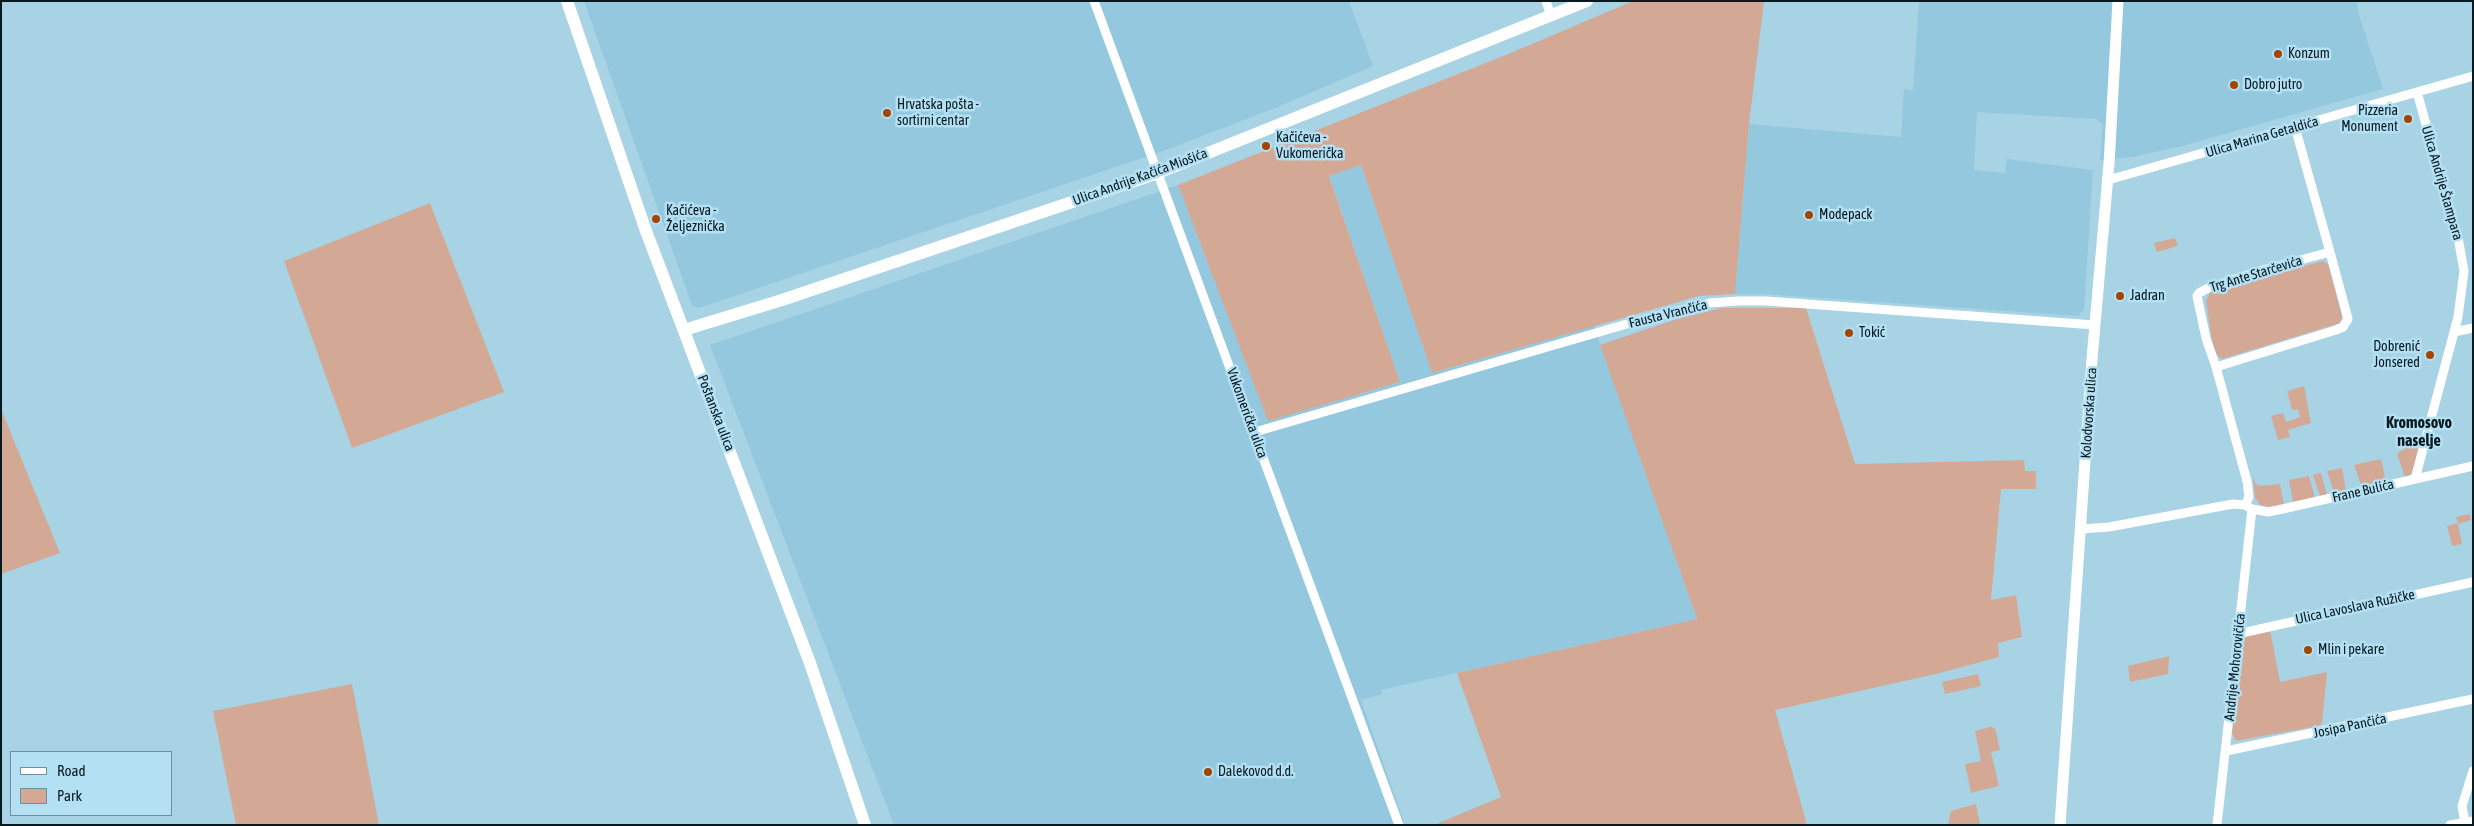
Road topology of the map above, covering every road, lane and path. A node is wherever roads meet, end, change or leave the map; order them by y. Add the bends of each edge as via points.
1 (568, 1) edge
2 (1094, 1) edge
3 (1546, 1) edge
4 (1587, 1) edge
5 (2118, 1) edge
6 (1552, 16) junction
7 (2473, 76) edge
8 (2416, 92) junction
9 (2295, 127) junction
10 (1158, 173) junction
11 (2108, 180) junction
12 (2330, 252) junction
13 (2095, 325) junction
14 (2473, 328) edge
15 (684, 330) junction
16 (2454, 332) junction
17 (2216, 367) junction
18 (1255, 432) junction
19 (2473, 466) edge
20 (2415, 479) junction
21 (2248, 507) junction
22 (2081, 529) junction
23 (2473, 582) edge
24 (2237, 634) junction
25 (2473, 699) edge
26 (2226, 751) junction
27 (2473, 770) edge
28 (2469, 822) edge
29 (865, 825) edge
30 (1399, 825) edge
31 (2060, 825) edge
32 (2217, 825) edge
33 (2450, 825) edge

1 - 15 main road, Poštanska ulica
2 - 10 street, Vukomerička ulica
3 - 6 street
4 - 6 main road, Ulica Andrije Kačića Miošića
5 - 11 street, Kolodvorska ulica
6 - 10 main road, Ulica Andrije Kačića Miošića
7 - 8 street, Ulica Marina Getaldića
8 - 9 street, Ulica Marina Getaldića
8 - 16 street, Ulica Andrije Štampara via 2464,271
9 - 11 street, Ulica Marina Getaldića
9 - 12 street
10 - 15 main road, Ulica Andrije Kačića Miošića
10 - 18 street, Vukomerička ulica
11 - 13 street, Kolodvorska ulica
12 - 17 street via 2348,319 2343,327
12 - 17 street, Trg Ante Starčevića via 2254,273 2199,293 2206,338
13 - 18 street, Fausta Vrančića via 1766,301 1709,303
13 - 22 street, Kolodvorska ulica
14 - 16 street
15 - 29 main road, Poštanska ulica via 810,663
16 - 20 street, Ulica Andrije Štampara
17 - 21 street, Trg Ante Starčevića via 2247,481
18 - 30 street, Vukomerička ulica
19 - 20 street, Frane Bulića
20 - 21 street, Frane Bulića via 2268,512
21 - 22 street, Frane Bulića via 2233,504 2109,527
21 - 24 street, Andrije Mohorovičića
22 - 31 street, Kolodvorska ulica
23 - 24 street, Ulica Lavoslava Ružičke
24 - 26 street, Andrije Mohorovičića
25 - 26 street, Josipa Pančića
26 - 32 street, Andrije Mohorovičića
27 - 28 street via 2461,810
28 - 33 street

